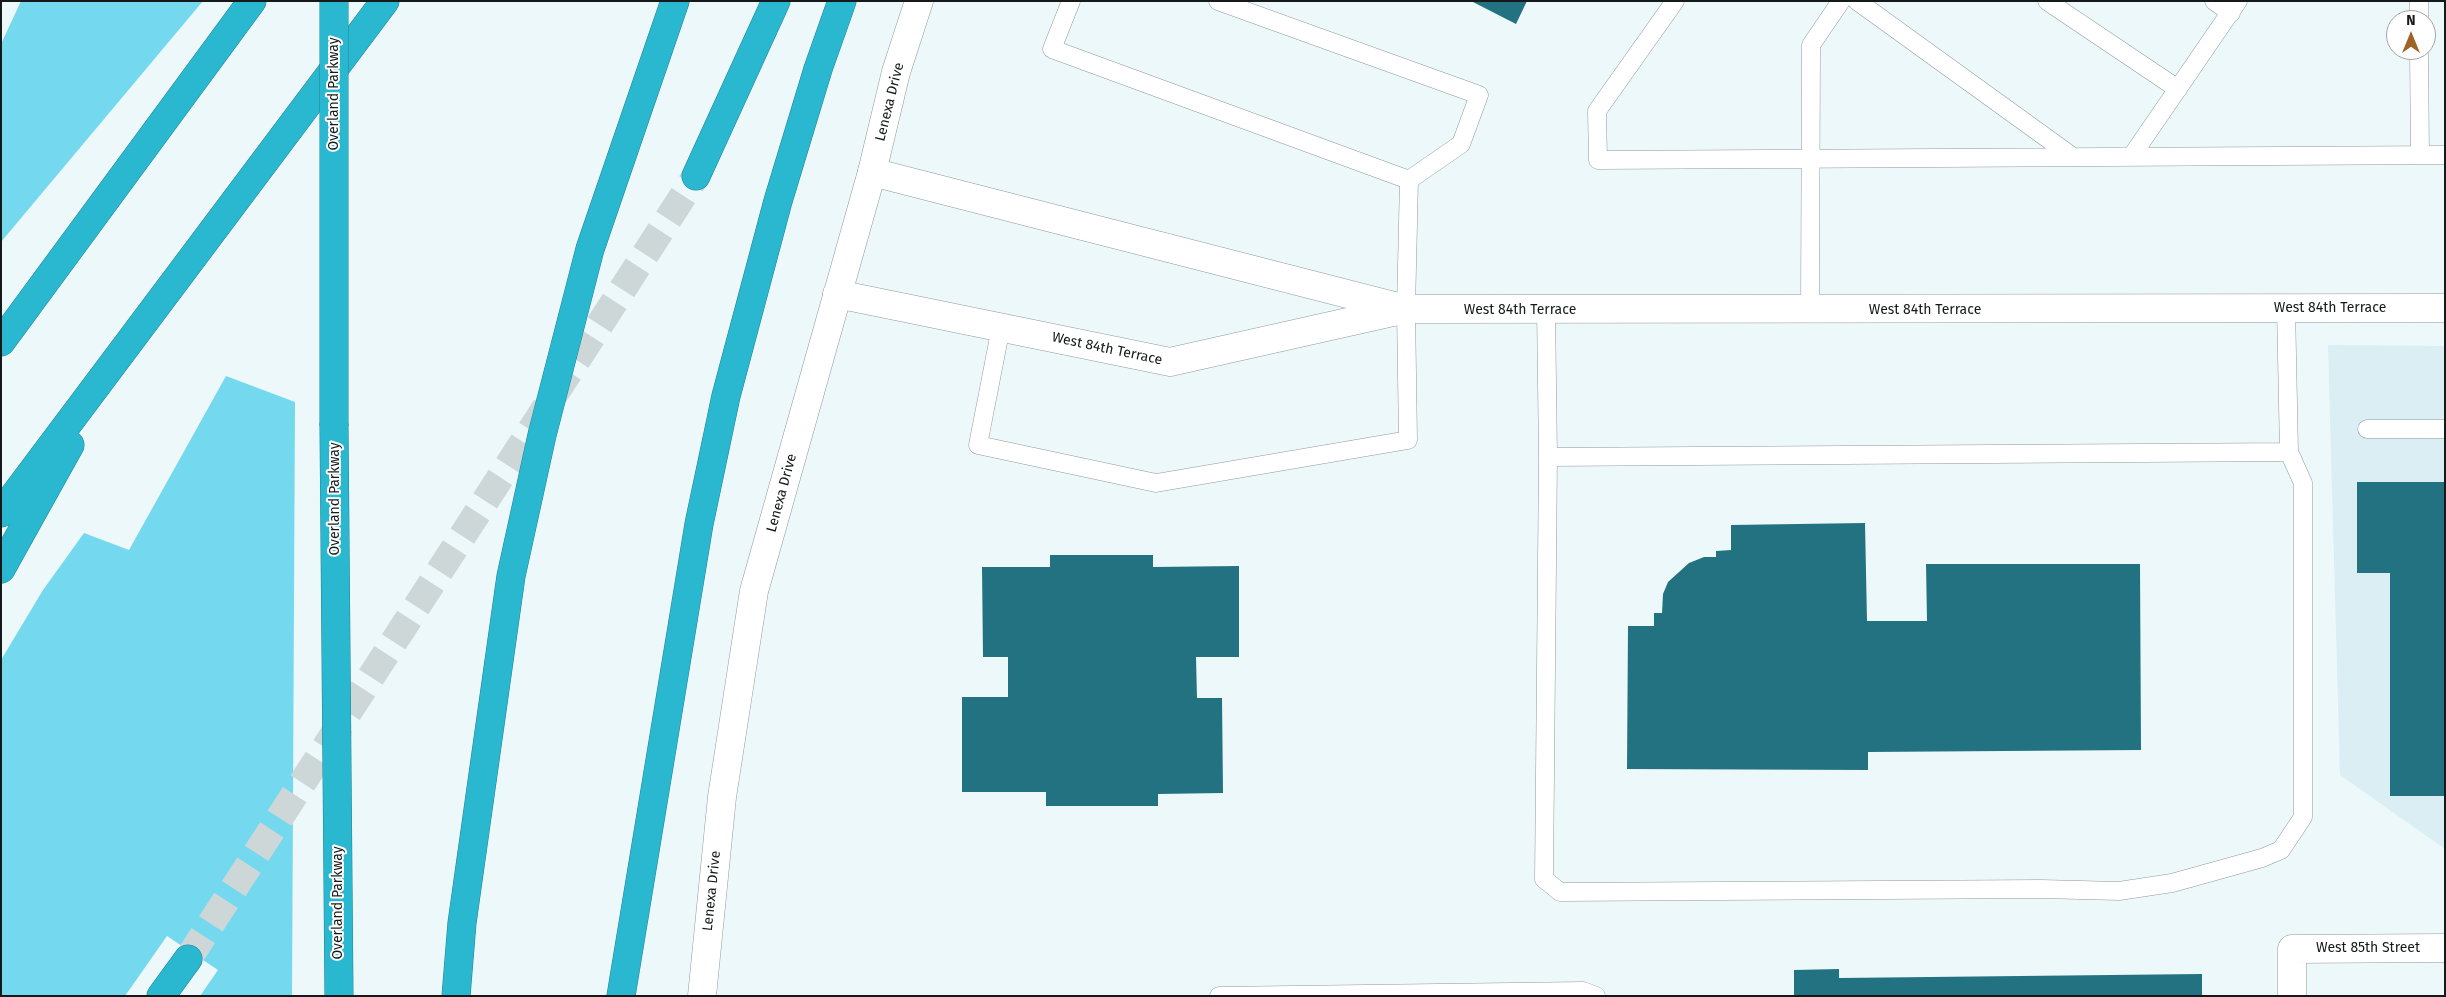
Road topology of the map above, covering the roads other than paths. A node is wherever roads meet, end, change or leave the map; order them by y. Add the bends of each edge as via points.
1 (252, 1) edge
2 (334, 1) edge
3 (385, 1) edge
4 (675, 1) edge
5 (776, 1) edge
6 (842, 1) edge
7 (919, 1) edge
8 (1071, 1) edge
9 (1218, 1) edge
10 (1675, 1) edge
11 (1841, 1) edge
12 (1857, 1) edge
13 (2047, 1) edge
14 (2214, 1) edge
15 (2234, 7) edge
16 (2419, 60) edge
17 (2178, 89) junction
18 (2420, 155) junction
19 (2445, 155) edge
20 (2073, 158) junction
21 (2131, 158) junction
22 (1811, 160) junction
23 (872, 172) junction
24 (696, 176) tunnel mouth
25 (1409, 180) junction
26 (837, 294) junction
27 (2286, 308) junction
28 (2445, 308) edge
29 (1406, 310) junction
30 (1546, 310) junction
31 (1810, 310) junction
32 (1001, 327) junction
33 (1, 342) edge
34 (122, 351) junction
35 (2367, 429) dead end
36 (2445, 429) edge
37 (2289, 452) junction
38 (1548, 457) junction
39 (1, 513) edge
40 (1, 569) edge
41 (2445, 948) edge
42 (188, 959) tunnel mouth
43 (1510, 994) edge
44 (1268, 995) edge
45 (161, 996) edge
46 (338, 996) edge
47 (456, 996) edge
48 (621, 996) edge
49 (702, 996) edge
50 (1219, 996) edge
51 (1596, 996) edge
52 (2292, 996) edge

1 - 33 highway
2 - 46 highway, Overland Parkway, bridge
3 - 34 highway
4 - 47 highway via 590,249 542,434 515,558 485,753 462,923
5 - 24 highway
6 - 48 highway via 778,201 726,396 699,524
7 - 23 street, Lenexa Drive via 896,72
8 - 25 lane via 1052,48
9 - 25 lane via 1479,95 1461,144
10 - 22 lane via 1597,111 1598,160
11 - 22 lane via 1811,45
12 - 20 lane
13 - 17 lane
14 - 15 lane
15 - 17 lane
16 - 18 lane
17 - 21 lane
18 - 19 lane
18 - 21 lane
20 - 21 lane
20 - 22 lane
22 - 31 lane
23 - 26 street, Lenexa Drive
23 - 29 street, West 84th Terrace
25 - 29 lane
26 - 32 street, West 84th Terrace
26 - 49 street, Lenexa Drive via 754,591 722,797
27 - 28 street, West 84th Terrace
27 - 31 street, West 84th Terrace
27 - 37 lane
29 - 30 street, West 84th Terrace
29 - 32 street, West 84th Terrace via 1170,362
29 - 32 lane via 1408,440 1156,483 978,445
30 - 31 street, West 84th Terrace
30 - 38 lane
34 - 39 highway
34 - 40 highway
35 - 36 lane
37 - 38 lane
37 - 38 lane via 2303,483 2303,817 2282,850 2172,883 2119,891 1560,892 1544,879
41 - 52 street, West 85th Street via 2292,949
42 - 45 highway
43 - 44 lane
43 - 51 lane via 1583,991
44 - 50 lane

